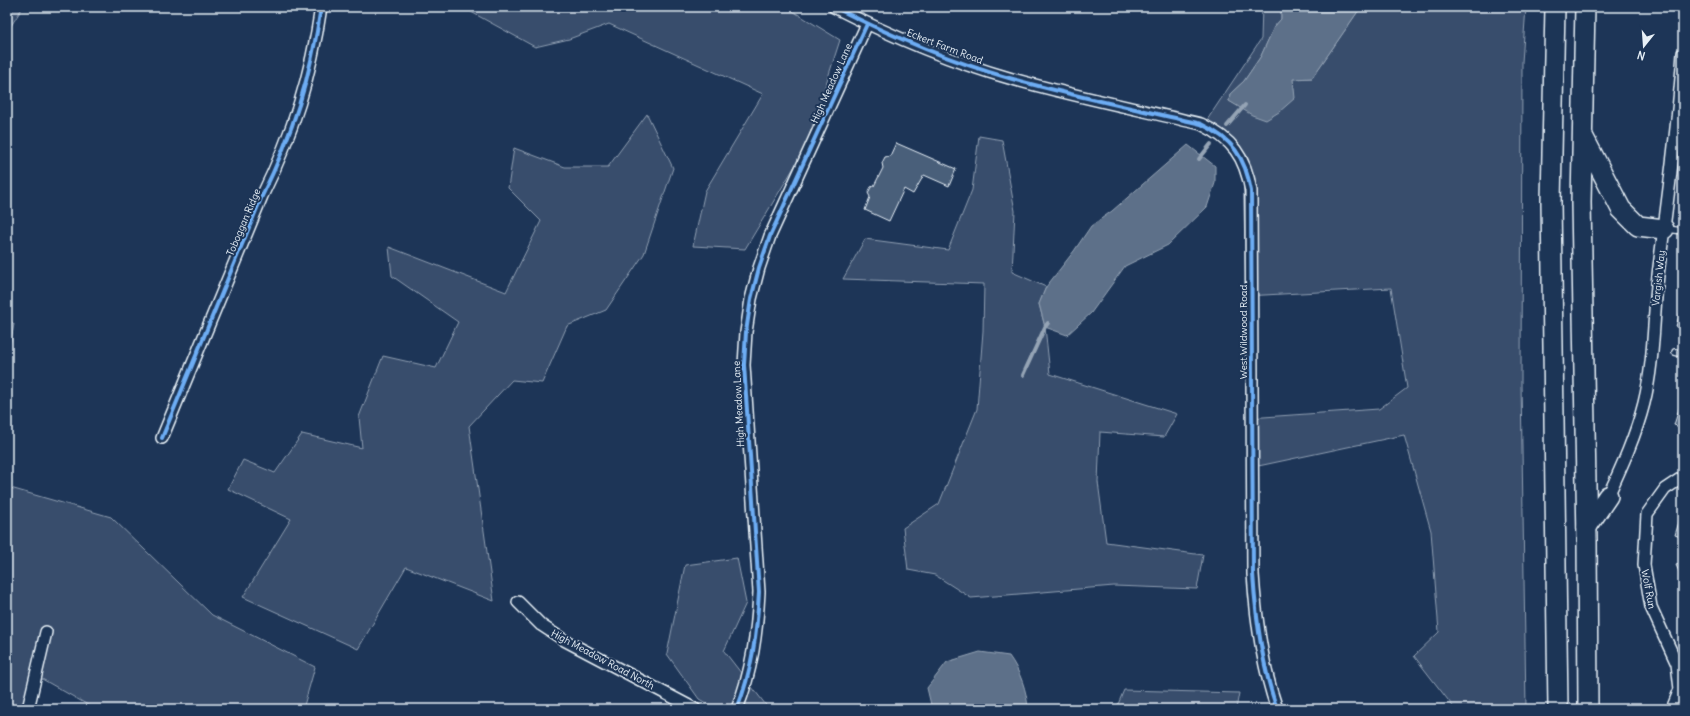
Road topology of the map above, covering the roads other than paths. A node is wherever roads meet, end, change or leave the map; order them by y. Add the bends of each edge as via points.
1 (321, 7) edge
2 (834, 7) edge
3 (1555, 7) edge
4 (1585, 7) edge
5 (867, 24) junction
6 (1683, 53) edge
7 (1054, 90) joint
8 (1582, 135) junction
9 (1664, 229) junction
10 (1683, 231) edge
11 (1675, 352) dead end
12 (1683, 354) edge
13 (162, 438) dead end
14 (1683, 477) edge
15 (1608, 496) joint
16 (1587, 527) junction
17 (518, 602) dead end
18 (46, 632) dead end
19 (28, 709) edge
20 (695, 709) edge
21 (737, 709) edge
22 (1277, 709) edge
23 (1558, 709) edge
24 (1588, 709) edge
25 (1672, 709) edge

1 - 13 street, Toboggan Ridge via 308,76 295,121
2 - 5 street, Eckert Farm Road
3 - 23 highway via 1551,202
4 - 8 highway
5 - 7 street, Eckert Farm Road via 952,59
5 - 21 street, High Meadow Lane via 770,236 751,300 746,332 744,380 758,616 753,655
6 - 9 street, Vargish Way via 1681,91
7 - 22 street, West Wildwood Road via 1201,124 1218,132 1231,143 1248,172 1251,191 1252,574 1263,659
8 - 9 highway via 1621,209 1638,226
8 - 16 highway
9 - 10 lane
9 - 15 street, Vargish Way via 1644,403 1628,450
11 - 12 lane
14 - 25 street, Wolf Run via 1666,489 1647,514 1644,565 1650,607 1677,664 1680,689
15 - 16 highway
16 - 24 highway
17 - 20 street, High Meadow Road North via 542,625 564,640
18 - 19 street

